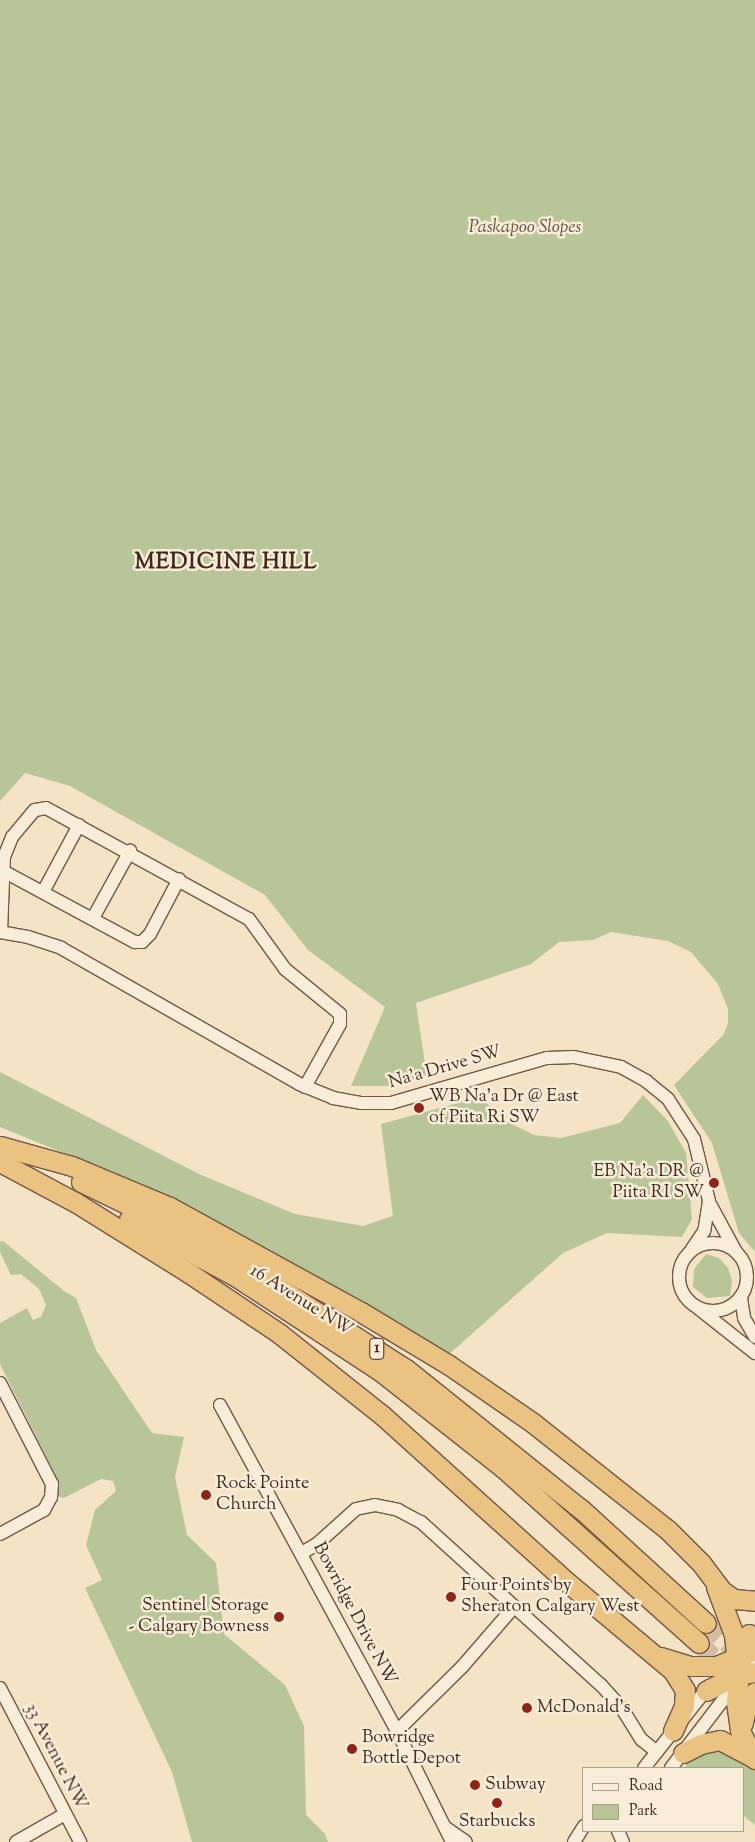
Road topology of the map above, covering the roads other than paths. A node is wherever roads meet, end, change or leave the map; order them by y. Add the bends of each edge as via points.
1 (79, 825) junction
2 (130, 852) junction
3 (3, 871) junction
4 (179, 879) junction
5 (43, 892) junction
6 (93, 918) junction
7 (1, 932) edge
8 (305, 1087) junction
9 (0, 1147) edge
10 (0, 1162) edge
11 (709, 1201) junction
12 (692, 1249) junction
13 (739, 1255) junction
14 (755, 1263) edge
15 (747, 1290) edge
16 (698, 1308) junction
17 (755, 1336) edge
18 (755, 1353) edge
19 (0, 1383) edge
20 (220, 1406) dead end
21 (0, 1534) edge
22 (302, 1553) junction
23 (714, 1581) junction
24 (755, 1601) edge
25 (514, 1607) junction
26 (706, 1623) tunnel mouth
27 (636, 1642) junction
28 (699, 1643) tunnel mouth
29 (742, 1662) edge
30 (0, 1688) edge
31 (706, 1691) joint
32 (755, 1692) edge
33 (397, 1731) junction
34 (673, 1731) junction
35 (743, 1737) junction
36 (657, 1752) junction
37 (683, 1753) junction
38 (755, 1759) edge
39 (645, 1767) edge
40 (672, 1767) edge
41 (65, 1814) junction
42 (444, 1826) junction
43 (579, 1833) edge
44 (16, 1842) edge
45 (80, 1842) edge
46 (452, 1842) edge
47 (466, 1842) edge
48 (565, 1842) edge

1 - 2 street
1 - 3 street via 46,808 35,810 12,837
1 - 5 street
2 - 4 street
2 - 6 street
3 - 5 street
3 - 7 street
4 - 6 street via 150,934 142,942 135,942
4 - 8 street via 249,919 285,969 340,1014 340,1024
5 - 6 street
7 - 8 street, Na'a Drive SW via 61,948
8 - 11 street, Na'a Drive SW via 333,1098 391,1103 547,1058 574,1057 621,1067 657,1090 683,1118 702,1161
9 - 23 highway via 72,1166 170,1207 318,1286 449,1365 610,1481 690,1551
9 - 26 highway, 16 Avenue NW / 1 via 106,1193 192,1236 351,1332 439,1393 536,1470
10 - 27 highway via 75,1202 189,1272 308,1356 414,1442
10 - 28 highway, 16 Avenue NW / 1 via 95,1202 170,1240 343,1345 470,1440
11 - 12 street, Na'a Drive SW via 704,1231
11 - 13 street, Na'a Drive SW
12 - 13 street via 717,1244
12 - 16 street via 679,1278 685,1296
13 - 14 street
13 - 15 street via 747,1278
15 - 16 street via 722,1308
15 - 17 street via 744,1318
16 - 18 street
19 - 21 street via 52,1484 51,1497 44,1510
20 - 22 street, Bowridge Drive NW
22 - 25 street via 356,1509 375,1505 398,1510 421,1522
22 - 33 street, Bowridge Drive NW
23 - 24 highway via 734,1599
23 - 29 highway via 726,1607
25 - 33 street via 462,1667
25 - 36 street via 601,1685 621,1707 642,1740
27 - 29 highway via 676,1663 690,1666
27 - 34 highway via 683,1683 684,1706
29 - 31 highway
29 - 35 highway via 738,1719
29 - 37 street
30 - 41 street, 33 Avenue NW
31 - 34 street
32 - 35 highway via 746,1708
33 - 42 street, Bowridge Drive NW
34 - 36 street
35 - 38 highway
36 - 39 street
37 - 38 highway via 701,1744 720,1740
37 - 40 street
41 - 44 street
41 - 45 street, 33 Avenue NW
42 - 46 street, Bowridge Drive NW
42 - 47 street
43 - 48 street

